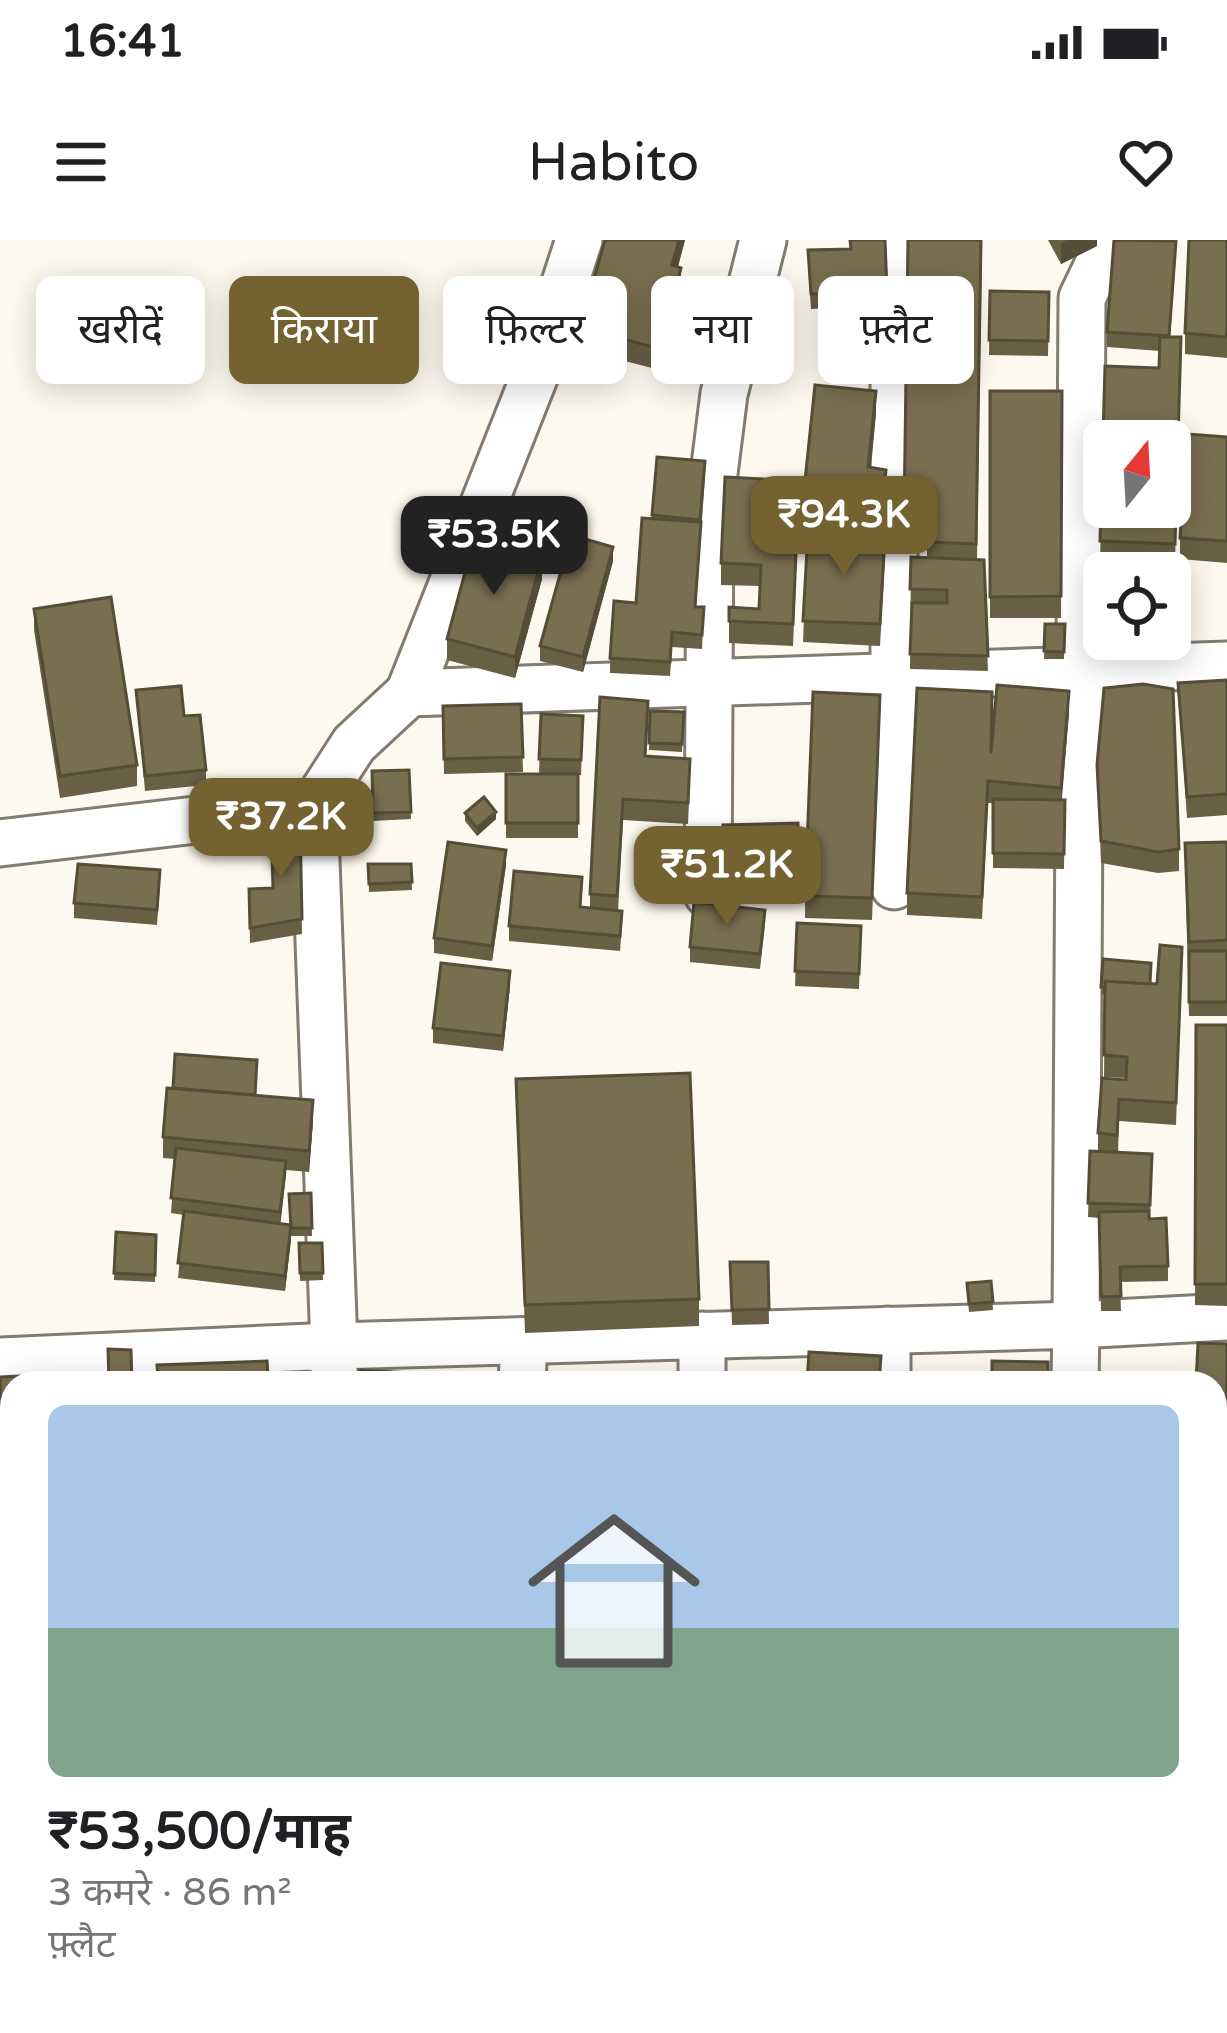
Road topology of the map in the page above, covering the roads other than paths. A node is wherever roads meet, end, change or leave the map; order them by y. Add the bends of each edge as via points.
1 (579, 240) edge
2 (763, 240) edge
3 (894, 240) edge
4 (1110, 240) edge
5 (1227, 665) edge
6 (1078, 672) junction
7 (890, 680) junction
8 (708, 683) junction
9 (410, 693) junction
10 (314, 806) junction
11 (0, 843) edge
12 (894, 886) dead end
13 (708, 894) dead end
14 (1227, 1317) edge
15 (1076, 1325) junction
16 (887, 1330) junction
17 (702, 1335) junction
18 (0, 1361) edge
19 (523, 1362) edge
20 (334, 1365) edge
21 (139, 1368) edge
22 (702, 1371) edge
23 (887, 1371) edge
24 (1075, 1371) edge

1 - 9 street
2 - 8 street via 724,394 713,482
3 - 7 street
4 - 6 street via 1082,298
5 - 6 street
6 - 7 street
6 - 15 street
7 - 8 street
7 - 12 street
8 - 9 street
8 - 13 street
9 - 10 street via 354,744
10 - 11 street
10 - 20 street
14 - 15 street
15 - 16 street
15 - 24 street
16 - 17 street
16 - 23 street
17 - 19 street
17 - 22 street
18 - 21 street
19 - 20 street
20 - 21 street

